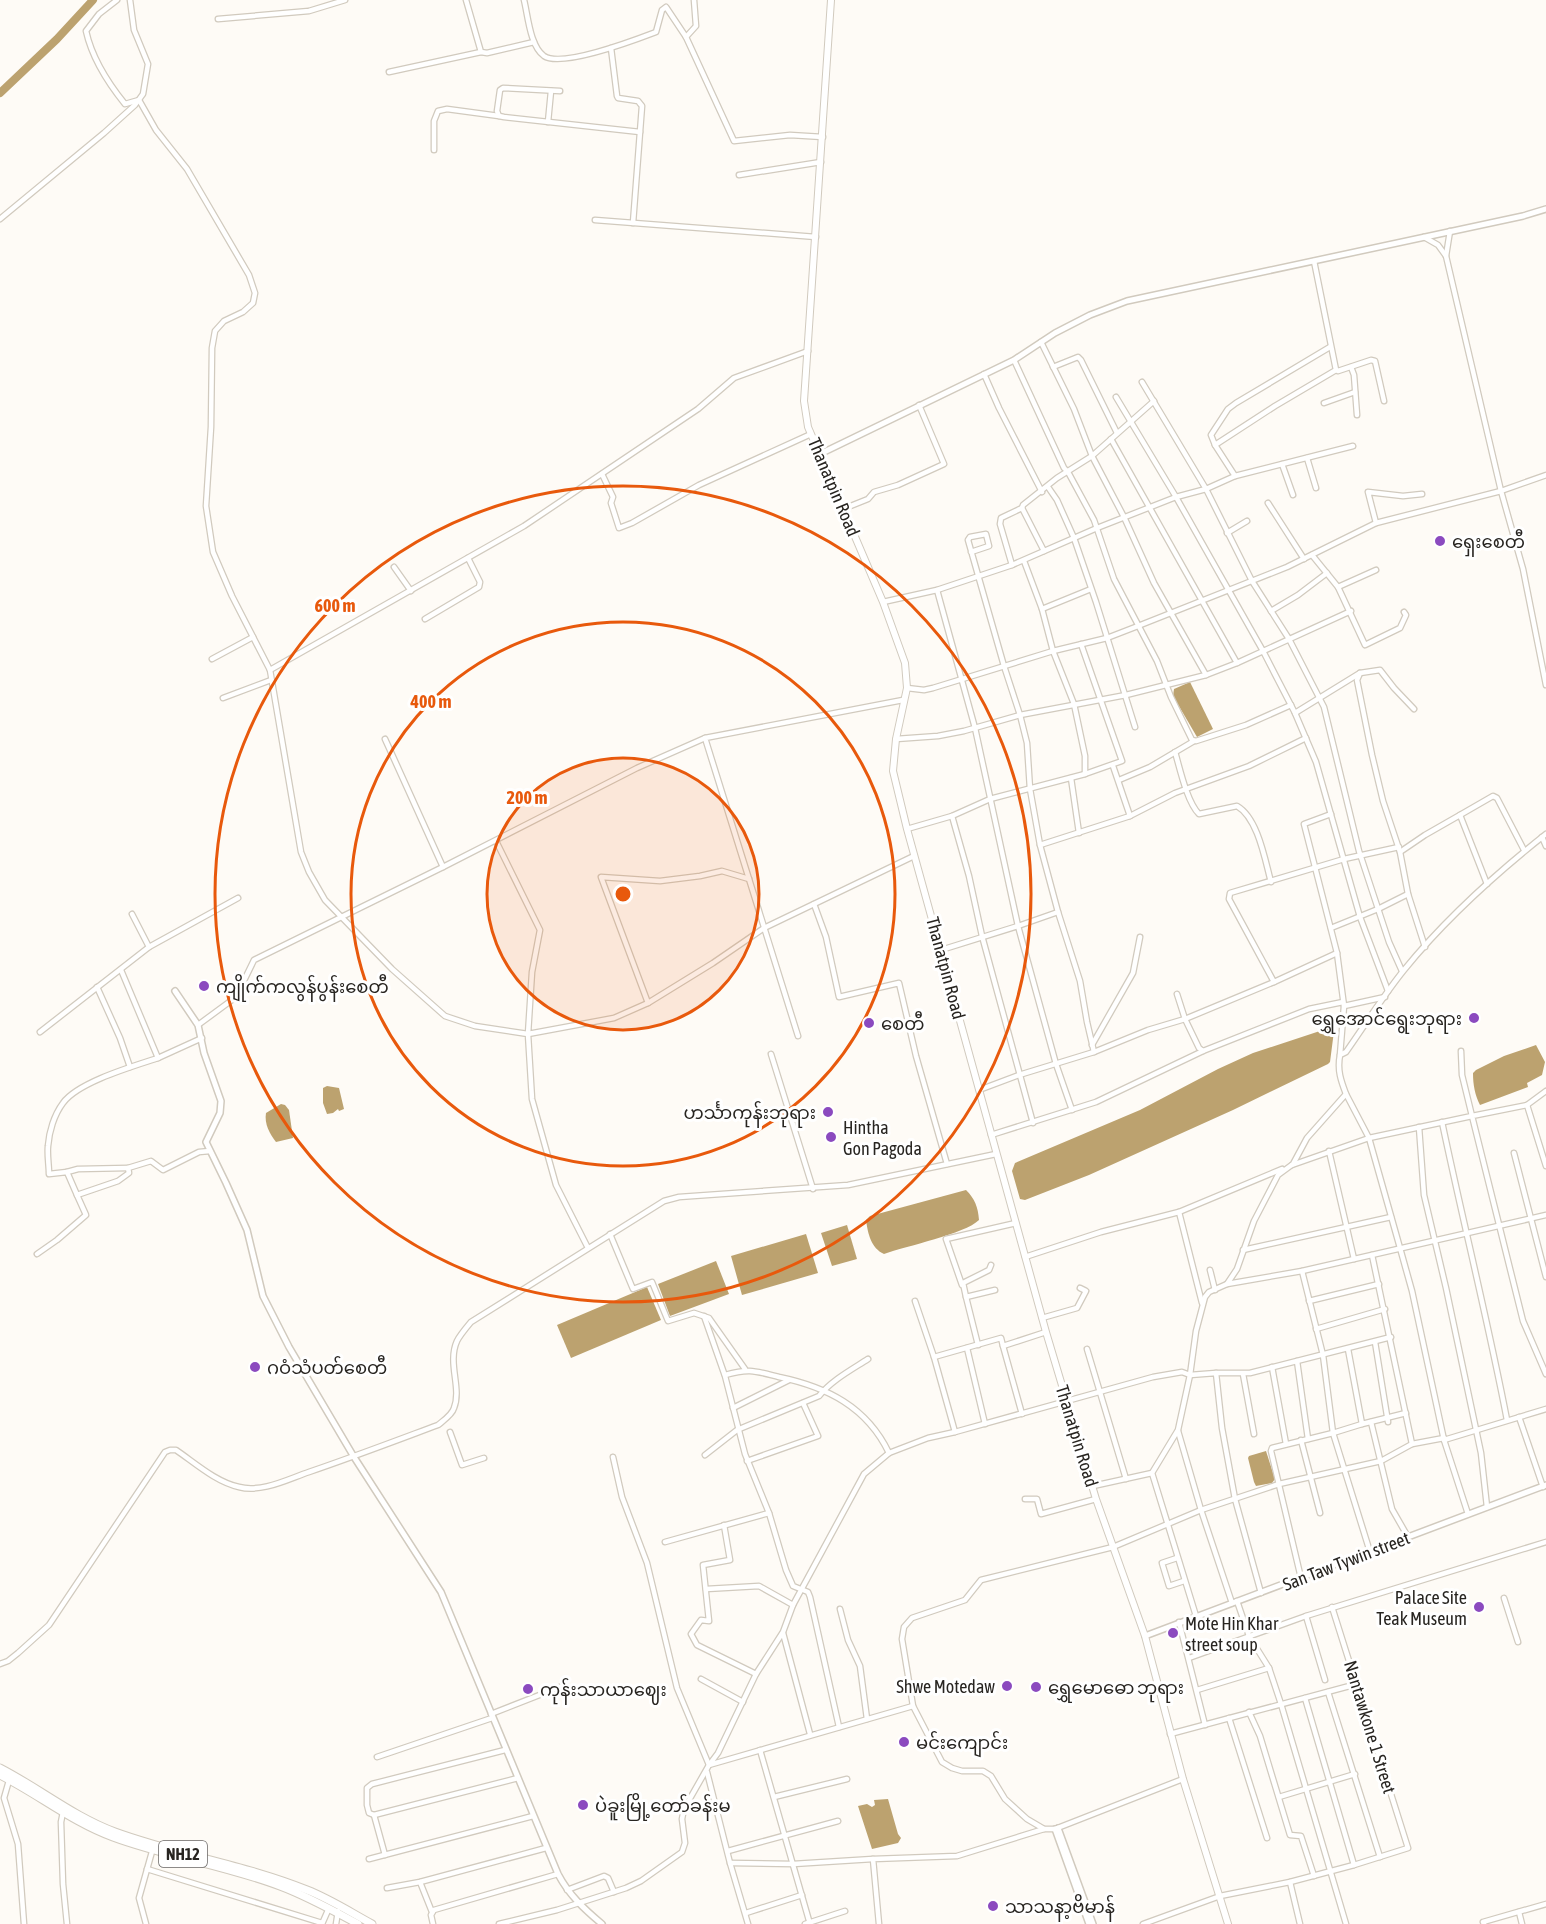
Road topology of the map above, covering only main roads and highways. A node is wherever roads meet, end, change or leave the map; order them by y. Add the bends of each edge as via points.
1 (831, 0) edge
2 (0, 1768) edge
3 (0, 1775) edge
4 (10, 1777) junction
5 (153, 1848) junction
6 (339, 1909) junction
7 (358, 1924) edge
8 (372, 1924) edge
9 (1228, 1924) edge

1 - 9 main road, Thanatpin Road via 804,401 811,434 905,663 907,688 893,771 907,829 1066,1401 1145,1636 1170,1734
2 - 4 highway, NH12
3 - 4 highway, NH12
4 - 5 highway, NH12 via 75,1813
4 - 5 highway, NH12 via 63,1812 110,1836
5 - 6 highway, NH12 via 278,1885
5 - 6 highway, NH12 via 279,1880 308,1890
6 - 7 highway, NH12
6 - 8 highway, NH12

